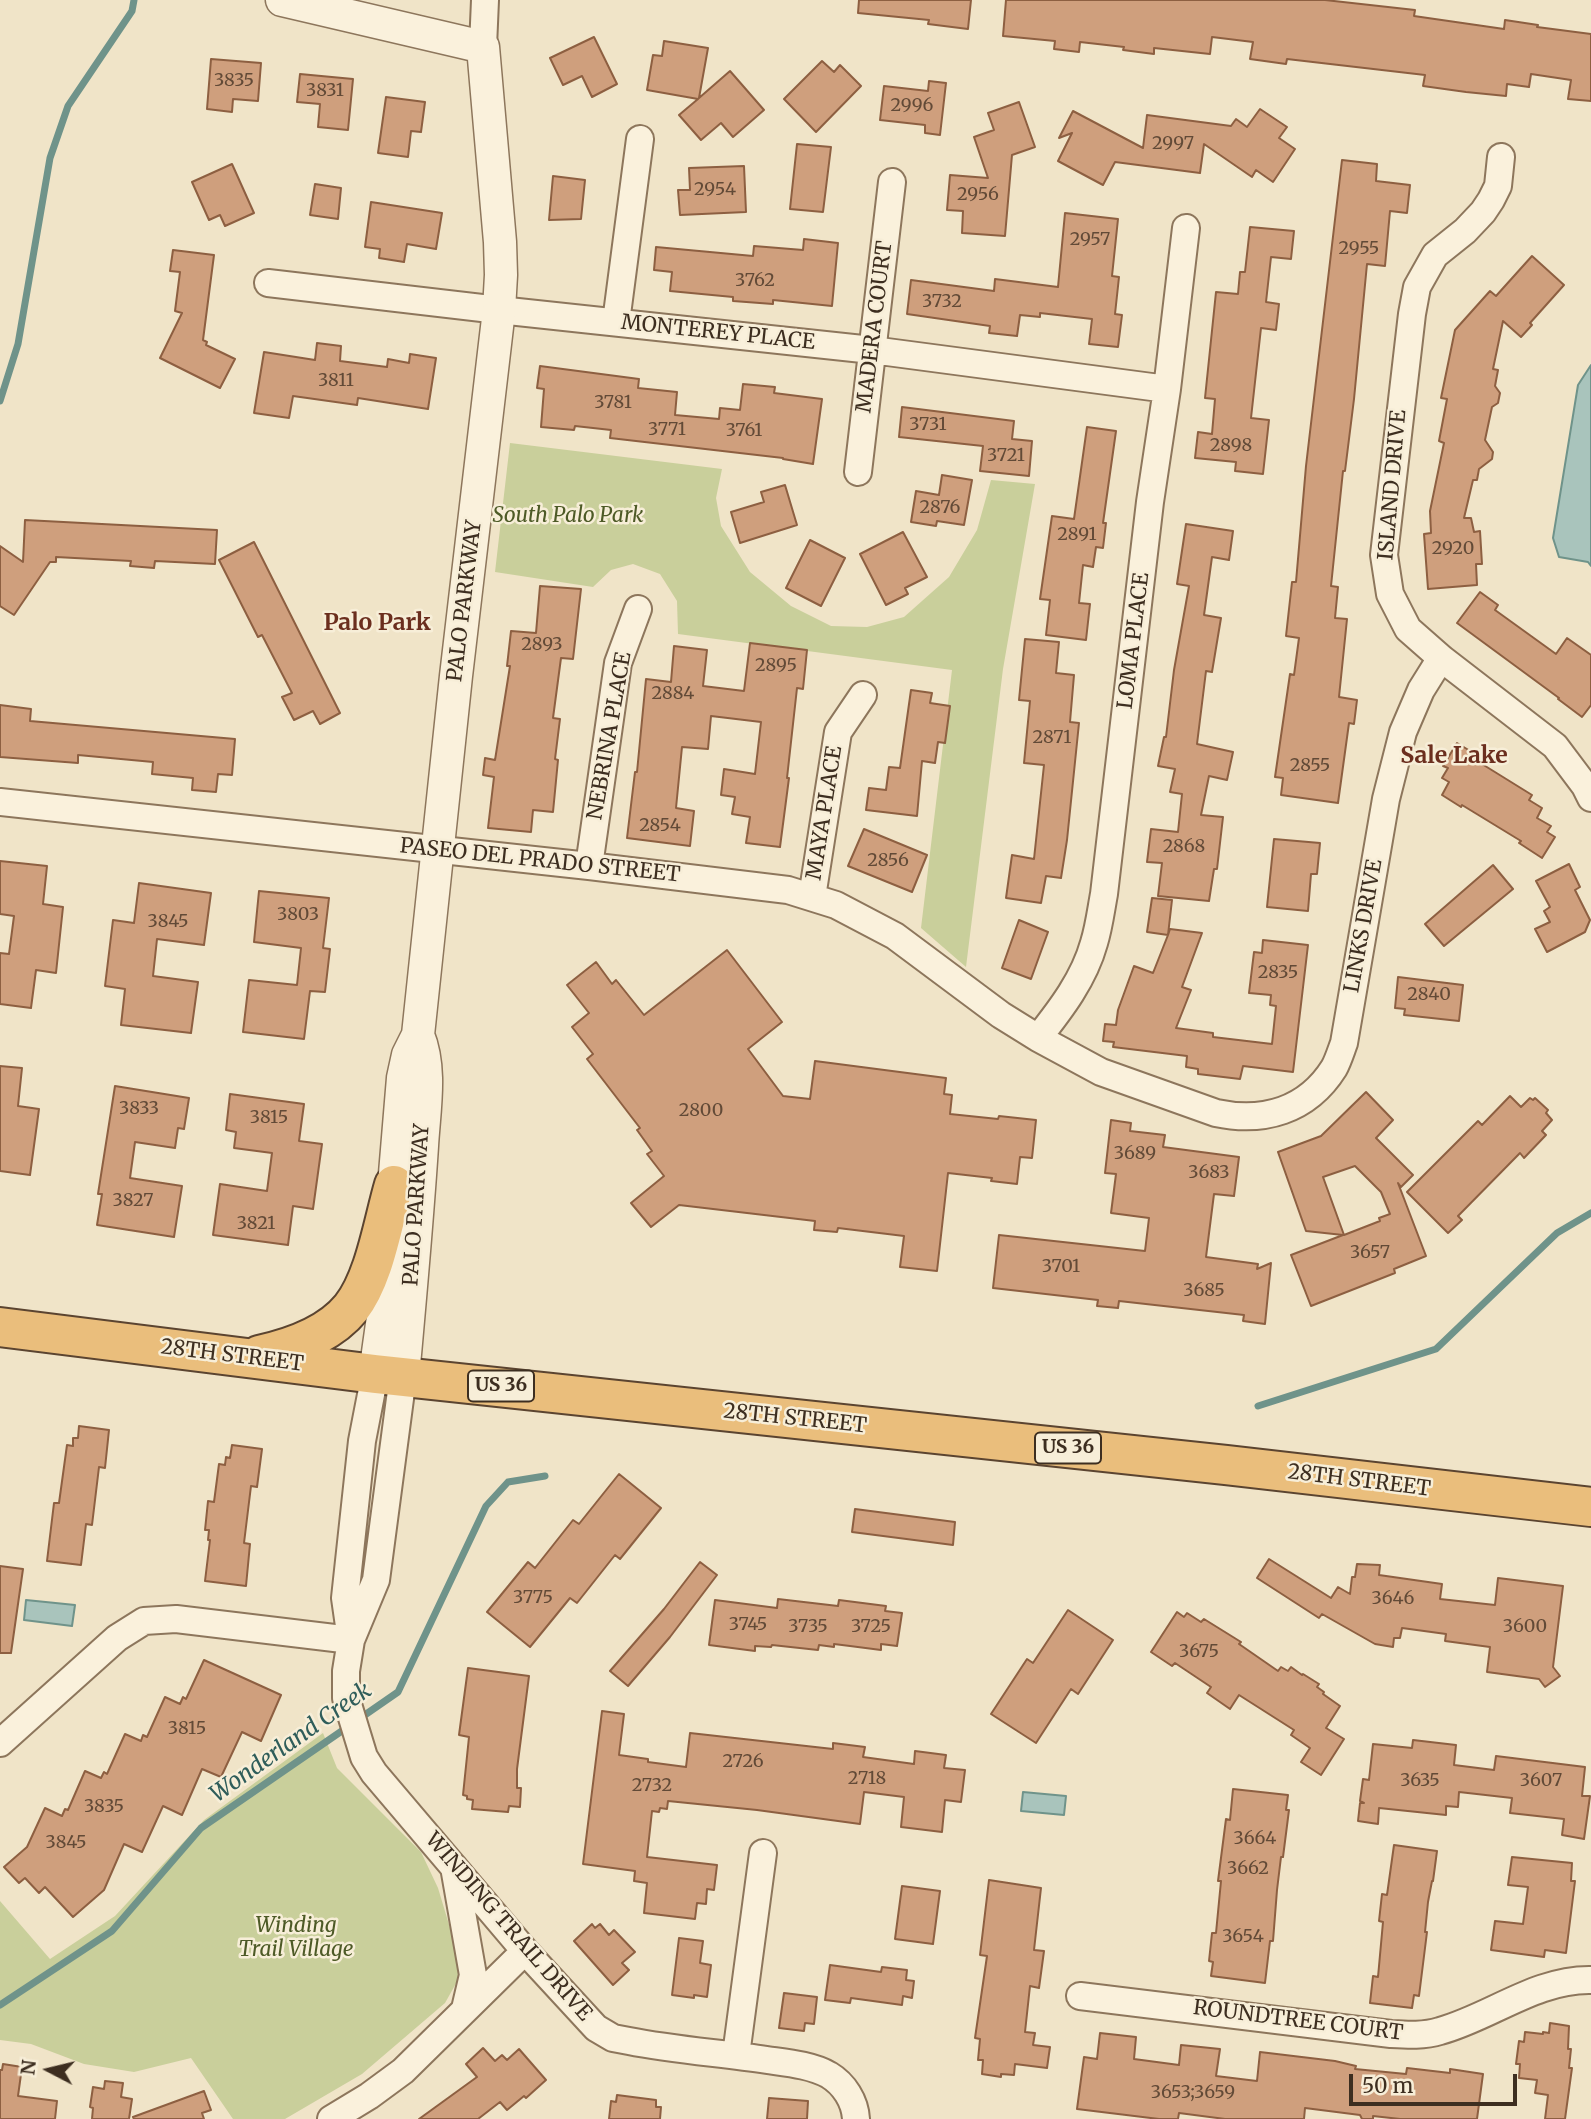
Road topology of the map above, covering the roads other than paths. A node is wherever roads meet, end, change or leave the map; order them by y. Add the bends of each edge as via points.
1 (282, 0) edge
2 (485, 0) edge
3 (483, 47) junction
4 (640, 139) dead end
5 (1502, 157) dead end
6 (892, 182) dead end
7 (1186, 228) dead end
8 (268, 283) dead end
9 (499, 310) junction
10 (616, 322) junction
11 (872, 350) junction
12 (1167, 389) junction
13 (858, 472) dead end
14 (638, 608) dead end
15 (1441, 658) junction
16 (863, 695) dead end
17 (1591, 798) edge
18 (0, 802) edge
19 (437, 849) junction
20 (589, 866) junction
21 (812, 897) junction
22 (418, 1035) junction
23 (1038, 1038) junction
24 (394, 1185) junction
25 (0, 1327) edge
26 (247, 1357) junction
27 (389, 1375) junction
28 (1591, 1507) edge
29 (351, 1640) junction
30 (0, 1743) edge
31 (763, 1853) dead end
32 (454, 1867) junction
33 (525, 1951) junction
34 (1591, 1980) edge
35 (1080, 1996) dead end
36 (465, 2011) junction
37 (736, 2055) junction
38 (331, 2119) edge
39 (856, 2119) edge

1 - 3 street
2 - 3 street, PALO PARKWAY
3 - 9 street, PALO PARKWAY via 500,242
4 - 10 street
5 - 15 street, ISLAND DRIVE via 1491,200 1465,231 1435,256 1417,287 1407,351 1384,555 1387,584 1408,629
6 - 11 street, MADERA COURT
7 - 12 street, LOMA PLACE
8 - 9 street, MONTEREY PLACE
9 - 10 street, MONTEREY PLACE
9 - 19 street, PALO PARKWAY
10 - 11 street, MONTEREY PLACE
11 - 12 street, MONTEREY PLACE
11 - 13 street, MADERA COURT
12 - 23 street, LOMA PLACE via 1104,894 1094,944 1078,982
14 - 20 street, NEBRINA PLACE via 618,663
15 - 17 street, ISLAND DRIVE via 1555,746
15 - 23 street, LINKS DRIVE via 1402,732 1344,1043 1334,1068 1312,1094 1287,1110 1235,1117 1101,1072
16 - 21 street, MAYA PLACE via 838,732
18 - 19 street, PASEO DEL PRADO STREET
19 - 20 street, PASEO DEL PRADO STREET
19 - 22 street, PALO PARKWAY
20 - 21 street, PASEO DEL PRADO STREET via 788,890
21 - 23 street, PASEO DEL PRADO STREET via 895,936
22 - 24 street, PALO PARKWAY via 403,1079
22 - 27 street, PALO PARKWAY via 426,1077 417,1220
24 - 26 highway via 368,1275 351,1308 306,1340
24 - 27 street, PALO PARKWAY via 383,1317
25 - 26 highway, 28TH STREET / US 36
26 - 27 highway, 28TH STREET / US 36
27 - 28 highway, 28TH STREET / US 36
27 - 29 street, WINDING TRAIL DRIVE via 362,1441 345,1598
29 - 30 street via 176,1619 144,1621 117,1638
29 - 32 street, WINDING TRAIL DRIVE via 346,1698 364,1757
31 - 37 street
32 - 33 street, WINDING TRAIL DRIVE
32 - 36 street via 473,1975
33 - 36 street
33 - 37 street, WINDING TRAIL DRIVE via 596,2028 613,2038
34 - 35 street, ROUNDTREE COURT via 1545,1988 1458,2026 1418,2035
36 - 38 street via 403,2071
37 - 39 street, WINDING TRAIL DRIVE via 801,2065 832,2077 846,2090

